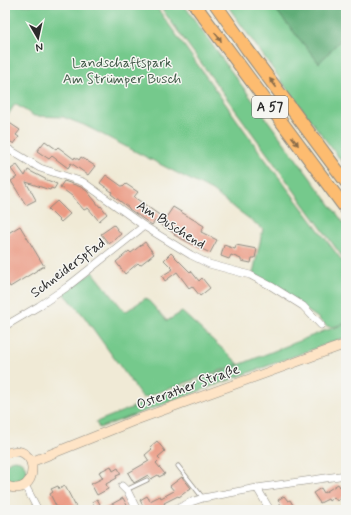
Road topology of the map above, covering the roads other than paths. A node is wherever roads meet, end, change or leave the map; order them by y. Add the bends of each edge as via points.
1 (196, 5) edge
2 (216, 5) edge
3 (5, 147) edge
4 (346, 182) edge
5 (346, 209) edge
6 (144, 226) junction
7 (321, 325) dead end
8 (5, 326) edge
9 (346, 344) edge
10 (5, 453) edge
11 (31, 462) junction
12 (178, 466) dead end
13 (346, 475) edge
14 (147, 480) dead end
15 (25, 485) junction
16 (5, 486) edge
17 (257, 488) junction
18 (124, 489) joint
19 (203, 498) junction
20 (38, 510) edge
21 (138, 510) edge
22 (174, 510) edge
23 (270, 510) edge

1 -> 5 highway, A 57
4 -> 2 highway, A 57
3 - 6 street, Am Buschend via 40,168 83,182
6 - 7 street, Am Buschend via 209,264 250,275 271,286 303,306
6 - 8 street, Schneiderspfad via 67,287
9 - 11 main road, Osterather Straße via 136,420
10 - 11 main road via 23,454
11 - 15 main road via 32,475
12 - 19 lane
13 - 17 street
14 - 18 lane
15 - 16 main road via 14,488
15 - 20 street
17 - 19 street
17 - 23 street
18 - 21 street
19 - 22 street

